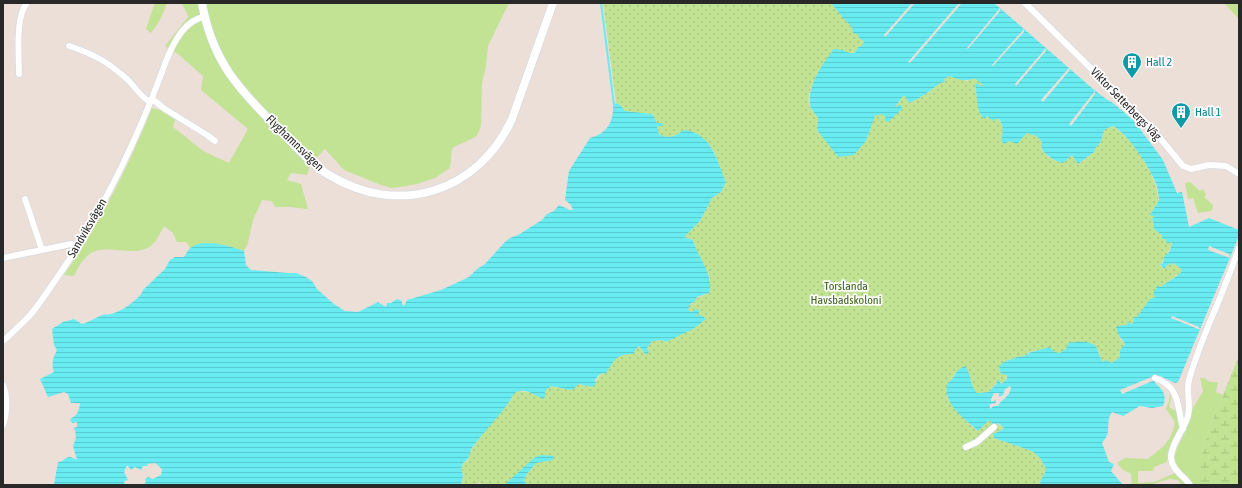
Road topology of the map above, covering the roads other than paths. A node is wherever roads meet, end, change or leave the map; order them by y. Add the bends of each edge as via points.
1 (27, 3) edge
2 (202, 3) edge
3 (553, 3) edge
4 (1025, 3) edge
5 (204, 17) junction
6 (69, 46) dead end
7 (19, 74) dead end
8 (151, 100) junction
9 (215, 141) dead end
10 (1239, 174) edge
11 (25, 199) dead end
12 (78, 247) junction
13 (1239, 248) edge
14 (42, 250) junction
15 (3, 258) edge
16 (3, 341) edge
17 (1155, 378) dead end
18 (3, 385) edge
19 (3, 425) edge
20 (994, 427) dead end
21 (1183, 429) junction
22 (966, 447) dead end
23 (1190, 485) edge

1 - 7 street via 19,34
2 - 5 street, Flyghamnsvägen
3 - 5 street, Flyghamnsvägen via 512,119 492,151 475,169 454,182 427,192 398,196 370,193 351,187 315,164 258,109 233,80 214,45
4 - 10 street, Viktor Setterbergs Väg via 1155,132 1183,166 1191,169 1226,166
5 - 8 street, Sandviksvägen via 196,19 175,41
6 - 8 street via 100,58 147,100
8 - 9 street
8 - 12 street, Sandviksvägen via 121,167
11 - 14 street
12 - 14 street via 71,244
12 - 16 street, Sandviksvägen via 32,313
13 - 21 street via 1189,381 1189,408
14 - 15 street
17 - 21 street via 1173,391 1178,402
18 - 19 street via 6,393 6,416
20 - 22 street via 977,442
21 - 23 street via 1171,458 1174,468

